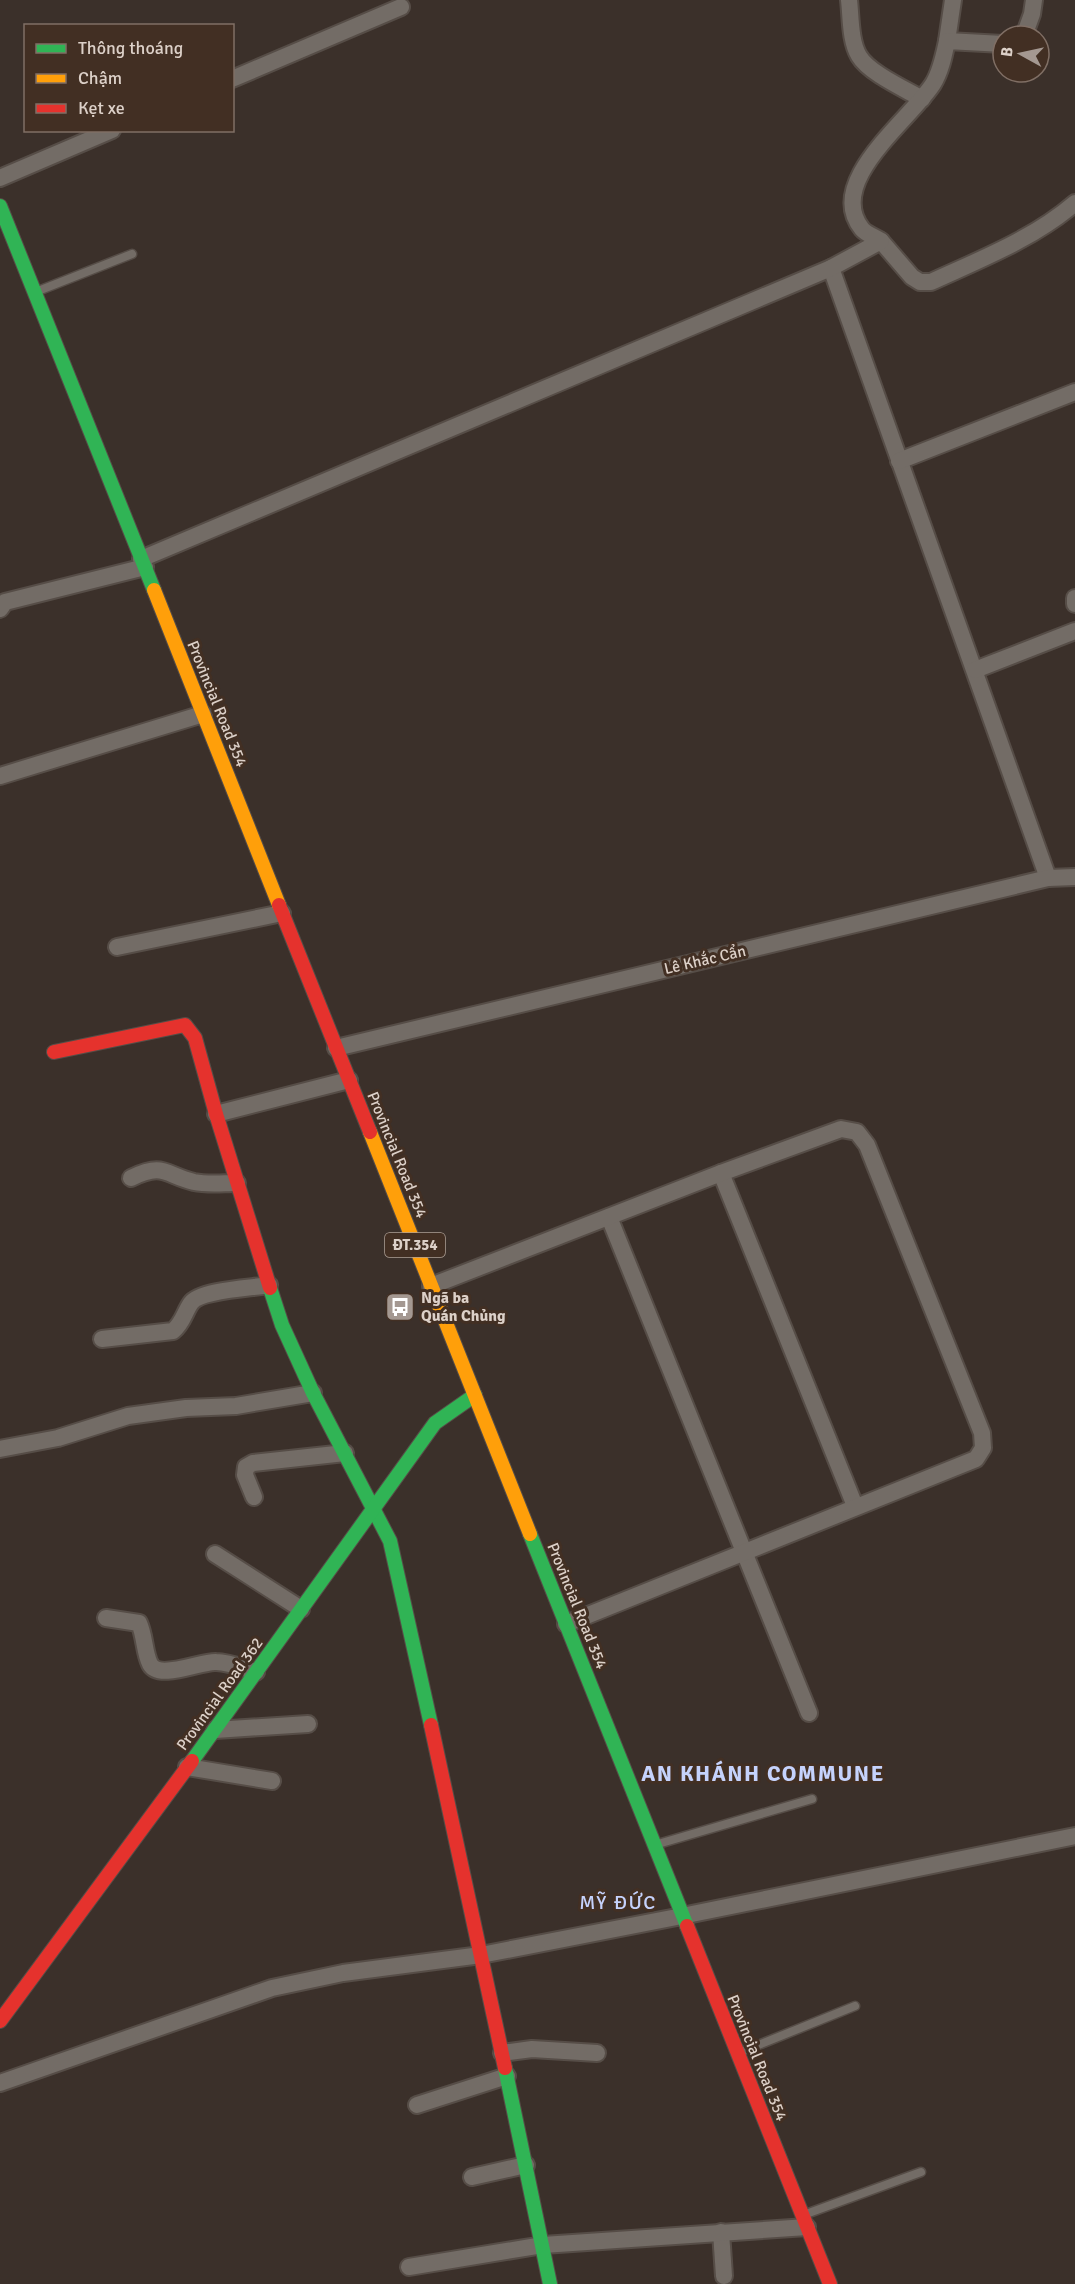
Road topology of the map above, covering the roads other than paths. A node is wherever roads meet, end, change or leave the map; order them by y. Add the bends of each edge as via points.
1 (849, 0) edge
2 (953, 0) edge
3 (1034, 0) edge
4 (400, 7) dead end
5 (1028, 24) edge
6 (947, 40) junction
7 (991, 43) edge
8 (234, 78) edge
9 (922, 99) junction
10 (107, 132) edge
11 (0, 178) edge
12 (1075, 202) edge
13 (0, 206) edge
14 (881, 241) junction
15 (132, 254) dead end
16 (831, 268) junction
17 (35, 292) junction
18 (1075, 392) edge
19 (899, 461) junction
20 (143, 563) junction
21 (1075, 598) edge
22 (2, 604) edge
23 (1075, 604) edge
24 (1075, 631) edge
25 (975, 670) junction
26 (203, 714) junction
27 (0, 776) edge
28 (1075, 877) edge
29 (1048, 878) junction
30 (282, 913) junction
31 (117, 947) dead end
32 (336, 1048) junction
33 (54, 1052) dead end
34 (349, 1080) junction
35 (216, 1114) junction
36 (721, 1173) junction
37 (132, 1178) dead end
38 (237, 1183) junction
39 (609, 1216) junction
40 (269, 1285) junction
41 (431, 1286) junction
42 (102, 1339) dead end
43 (314, 1393) junction
44 (475, 1395) junction
45 (0, 1449) edge
46 (345, 1454) junction
47 (254, 1497) dead end
48 (855, 1506) junction
49 (373, 1508) junction
50 (743, 1552) junction
51 (215, 1554) dead end
52 (301, 1609) junction
53 (106, 1618) dead end
54 (566, 1624) junction
55 (256, 1672) junction
56 (809, 1713) dead end
57 (308, 1724) dead end
58 (215, 1730) junction
59 (188, 1767) junction
60 (272, 1781) dead end
61 (812, 1799) dead end
62 (1075, 1836) edge
63 (654, 1845) junction
64 (682, 1916) junction
65 (481, 1955) junction
66 (855, 2006) dead end
67 (0, 2022) edge
68 (502, 2053) junction
69 (597, 2053) dead end
70 (738, 2053) junction
71 (507, 2076) junction
72 (0, 2084) edge
73 (417, 2105) dead end
74 (526, 2165) junction
75 (921, 2172) dead end
76 (472, 2177) dead end
77 (805, 2221) junction
78 (721, 2232) junction
79 (543, 2245) junction
80 (409, 2267) dead end
81 (724, 2276) dead end
82 (550, 2284) edge
83 (830, 2284) edge

1 - 9 street via 859,57 870,68
2 - 6 street
3 - 5 street
4 - 8 street
6 - 7 street
6 - 9 street via 934,82
9 - 14 street via 857,178 852,202 856,219 863,231
10 - 11 street
12 - 14 street via 1029,237 930,282 912,277
13 - 17 main road, Provincial Road 354 / ĐT.354
14 - 16 street
15 - 17 lane
16 - 19 street
16 - 20 street
17 - 20 main road, Provincial Road 354 / ĐT.354
18 - 19 street
19 - 25 street
20 - 22 street
20 - 26 main road, Provincial Road 354 / ĐT.354
21 - 23 street
24 - 25 street
25 - 29 street
26 - 27 street
26 - 30 main road, Provincial Road 354 / ĐT.354
28 - 29 street, Lê Khắc Cẩn
29 - 32 street, Lê Khắc Cẩn
30 - 31 street
30 - 32 main road, Provincial Road 354 / ĐT.354
32 - 34 main road, Provincial Road 354 / ĐT.354
33 - 35 main road via 184,1025 195,1038
34 - 35 street
34 - 41 main road, Provincial Road 354 / ĐT.354
35 - 38 main road
36 - 39 street
36 - 48 street
36 - 48 street via 841,1129 857,1132 876,1167 982,1433 983,1448 976,1459
37 - 38 street via 146,1171 161,1170 194,1182
38 - 40 main road
39 - 41 street
39 - 50 street
40 - 42 street via 202,1295 191,1302 181,1325 173,1331
40 - 43 main road via 282,1325
41 - 44 main road, Provincial Road 354 / ĐT.354
43 - 45 street via 236,1406 128,1416 58,1438
43 - 46 main road
44 - 49 main road, Provincial Road 362 via 435,1423
44 - 54 main road, Provincial Road 354 / ĐT.354
46 - 47 street via 254,1463 246,1467 245,1475
46 - 49 main road
48 - 50 street
49 - 52 main road, Provincial Road 362
49 - 65 main road via 390,1541
50 - 54 street
50 - 56 street
51 - 52 street
52 - 55 main road, Provincial Road 362
53 - 55 street via 140,1623 150,1664 156,1670 214,1661
54 - 63 main road, Provincial Road 354 / ĐT.354
55 - 58 main road, Provincial Road 362
57 - 58 street
58 - 59 main road, Provincial Road 362
59 - 60 street
59 - 67 main road, Provincial Road 362
61 - 63 lane
62 - 64 street
63 - 64 main road, Provincial Road 354 / ĐT.354
64 - 65 street
64 - 70 main road, Provincial Road 354 / ĐT.354
65 - 68 main road
65 - 72 street via 343,1973 272,1988
66 - 70 lane
68 - 69 street via 532,2049
68 - 71 main road
70 - 77 main road, Provincial Road 354 / ĐT.354
71 - 73 street
71 - 74 main road
74 - 76 street
74 - 79 main road
75 - 77 lane
77 - 78 street
77 - 83 main road, Provincial Road 354 / ĐT.354
78 - 79 street
78 - 81 street
79 - 80 street
79 - 82 main road

